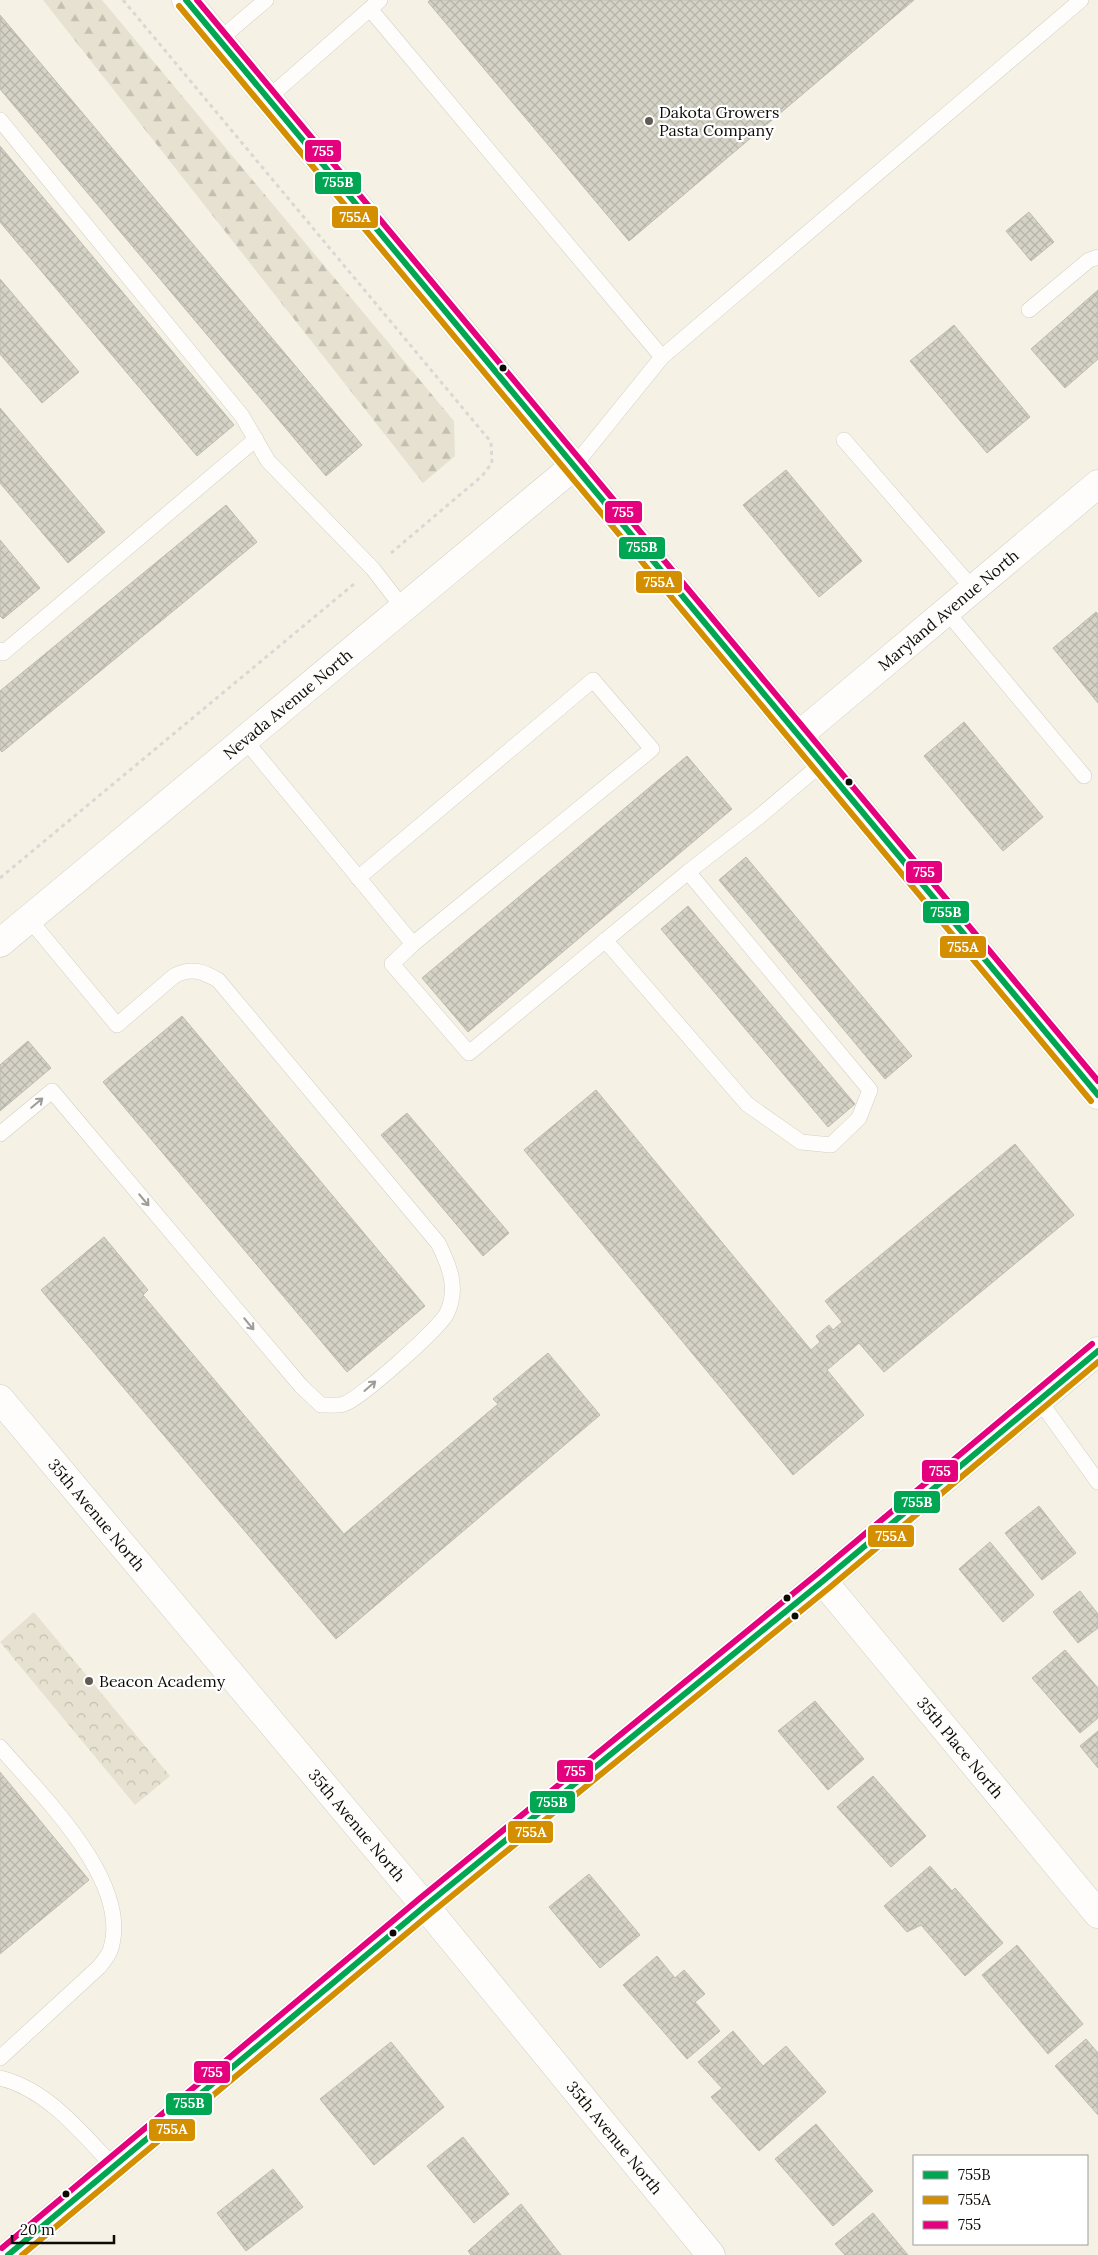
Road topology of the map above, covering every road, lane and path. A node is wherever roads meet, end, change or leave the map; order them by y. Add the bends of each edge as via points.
1 (186, 0) edge
2 (266, 0) edge
3 (1081, 0) edge
4 (375, 4) edge
5 (219, 40) junction
6 (268, 98) junction
7 (0, 120) edge
8 (1098, 257) edge
9 (1029, 310) dead end
10 (662, 357) junction
11 (256, 439) junction
12 (844, 440) dead end
13 (574, 466) junction
14 (1098, 484) edge
15 (973, 589) junction
16 (403, 608) junction
17 (947, 612) junction
18 (0, 650) edge
19 (798, 736) junction
20 (246, 740) junction
21 (821, 764) junction
22 (1084, 776) dead end
23 (688, 872) junction
24 (358, 878) junction
25 (29, 919) junction
26 (605, 940) junction
27 (0, 943) edge
28 (413, 944) junction
29 (1098, 1095) edge
30 (0, 1134) edge
31 (1098, 1351) edge
32 (0, 1399) edge
33 (1039, 1400) junction
34 (1098, 1482) edge
35 (823, 1580) junction
36 (0, 1747) edge
37 (425, 1906) junction
38 (1098, 1914) edge
39 (0, 2058) edge
40 (0, 2078) edge
41 (114, 2167) junction
42 (36, 2246) edge
43 (8, 2255) edge
44 (711, 2255) edge

1 - 5 street
2 - 5 lane
3 - 10 lane
4 - 6 lane
4 - 10 lane
5 - 6 street
6 - 13 street
7 - 11 lane via 242,416
8 - 9 lane via 1089,260
10 - 13 lane
11 - 16 lane via 268,461 373,569
11 - 18 lane via 3,653
12 - 15 lane
13 - 16 street, Nevada Avenue North
13 - 19 street
14 - 15 street, Maryland Avenue North
15 - 17 street, Maryland Avenue North
16 - 20 street, Nevada Avenue North
17 - 19 street, Maryland Avenue North
17 - 22 lane
19 - 21 street
20 - 24 lane
20 - 25 street, Nevada Avenue North
21 - 23 lane
21 - 29 street
23 - 26 lane
23 - 26 lane via 870,1090 859,1118 831,1145 802,1142 747,1104
24 - 28 lane
24 - 28 lane via 594,680 652,749
25 - 27 street, Nevada Avenue North
30 -> 25 lane via 52,1091 301,1386 321,1405 345,1404 362,1393 436,1329 447,1312 453,1290 451,1270 438,1243 218,980 196,970 185,970 117,1025
26 - 28 lane via 469,1053 392,964
31 - 33 street
32 - 37 street, 35th Avenue North
33 - 34 lane
33 - 35 street
35 - 37 street
35 - 38 street, 35th Place North
36 - 39 lane via 70,1829 94,1864 107,1889 113,1911 113,1932 110,1952 99,1967
37 - 41 street
37 - 44 street, 35th Avenue North
40 - 41 lane via 18,2083 48,2103
41 - 42 street
42 - 43 street

